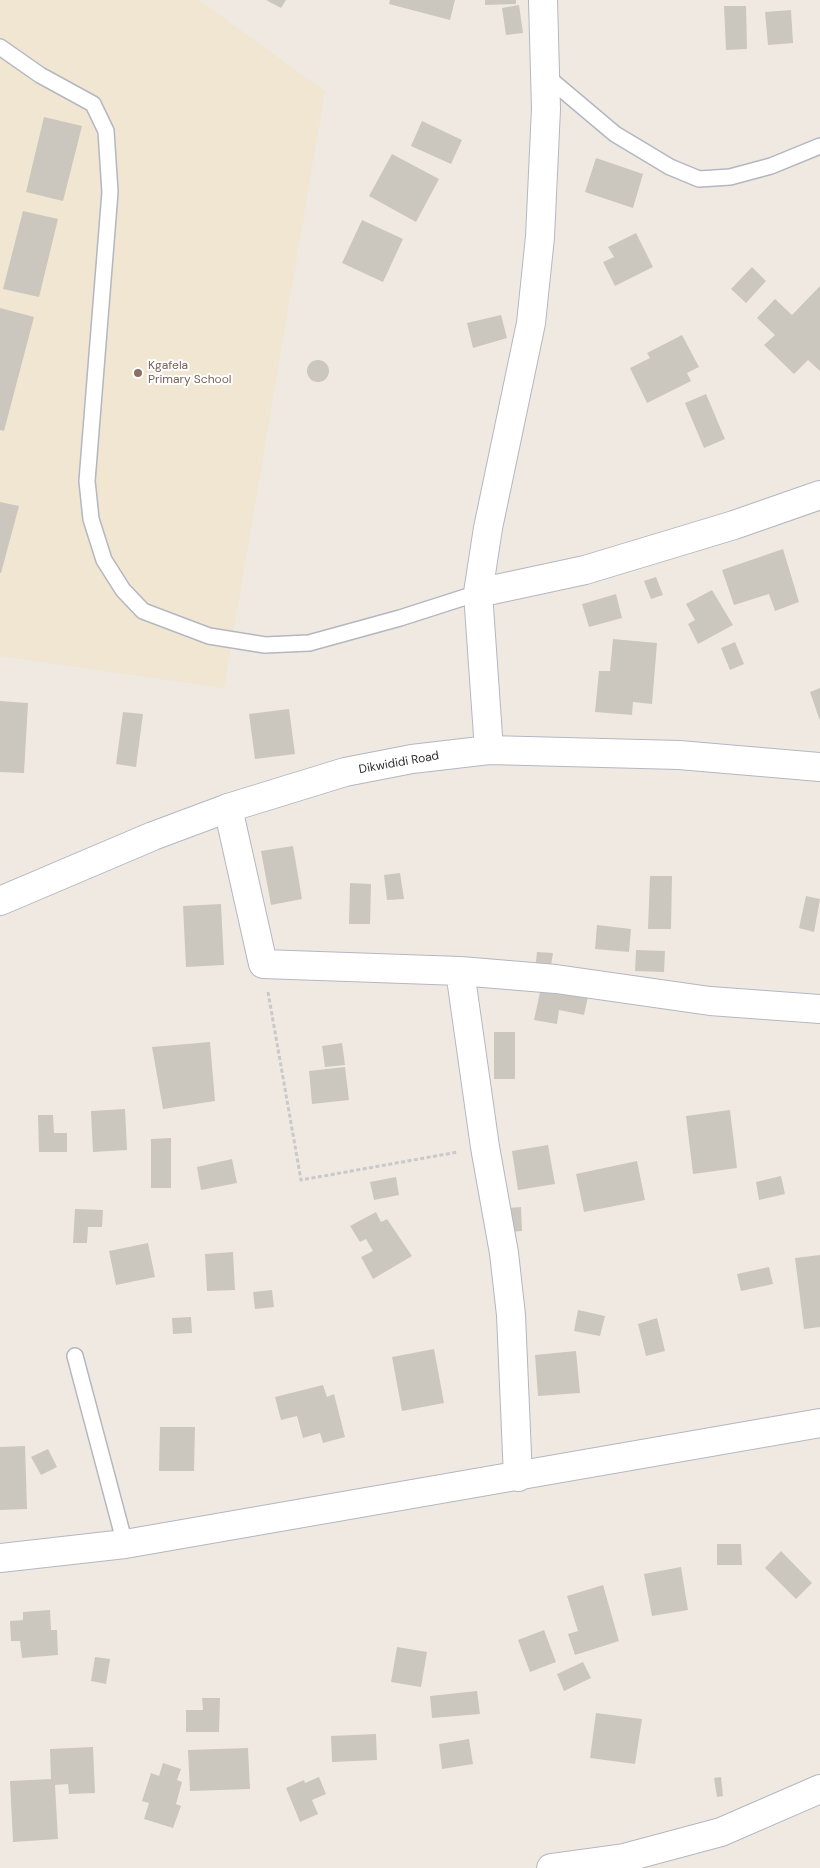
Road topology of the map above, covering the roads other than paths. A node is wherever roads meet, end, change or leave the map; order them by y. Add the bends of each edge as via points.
1 (543, 0) edge
2 (0, 47) edge
3 (545, 75) junction
4 (820, 146) edge
5 (820, 495) edge
6 (478, 593) junction
7 (489, 750) junction
8 (820, 767) edge
9 (228, 808) junction
10 (0, 901) edge
11 (460, 971) junction
12 (820, 1009) edge
13 (75, 1356) dead end
14 (820, 1423) edge
15 (518, 1477) junction
16 (125, 1544) junction
17 (0, 1558) edge
18 (820, 1789) edge
19 (627, 1863) edge
20 (551, 1868) edge

1 - 3 street
2 - 6 lane via 40,75 93,104 106,131 110,192 87,481 91,519 104,560 122,590 143,611 208,636 266,645 309,643
3 - 4 lane via 615,134 670,167 699,179 730,177
3 - 6 street via 540,237 531,323 488,528
5 - 6 street via 585,570
6 - 7 street
7 - 8 street, Dikwididi Road via 678,755
7 - 9 street, Dikwididi Road via 412,759 345,772
9 - 10 street, Dikwididi Road
9 - 11 street via 263,964
11 - 12 street via 556,979 710,1001
11 - 15 street via 504,1253
13 - 16 lane
14 - 15 street
15 - 16 street
16 - 17 street
18 - 19 street via 721,1832
19 - 20 street

